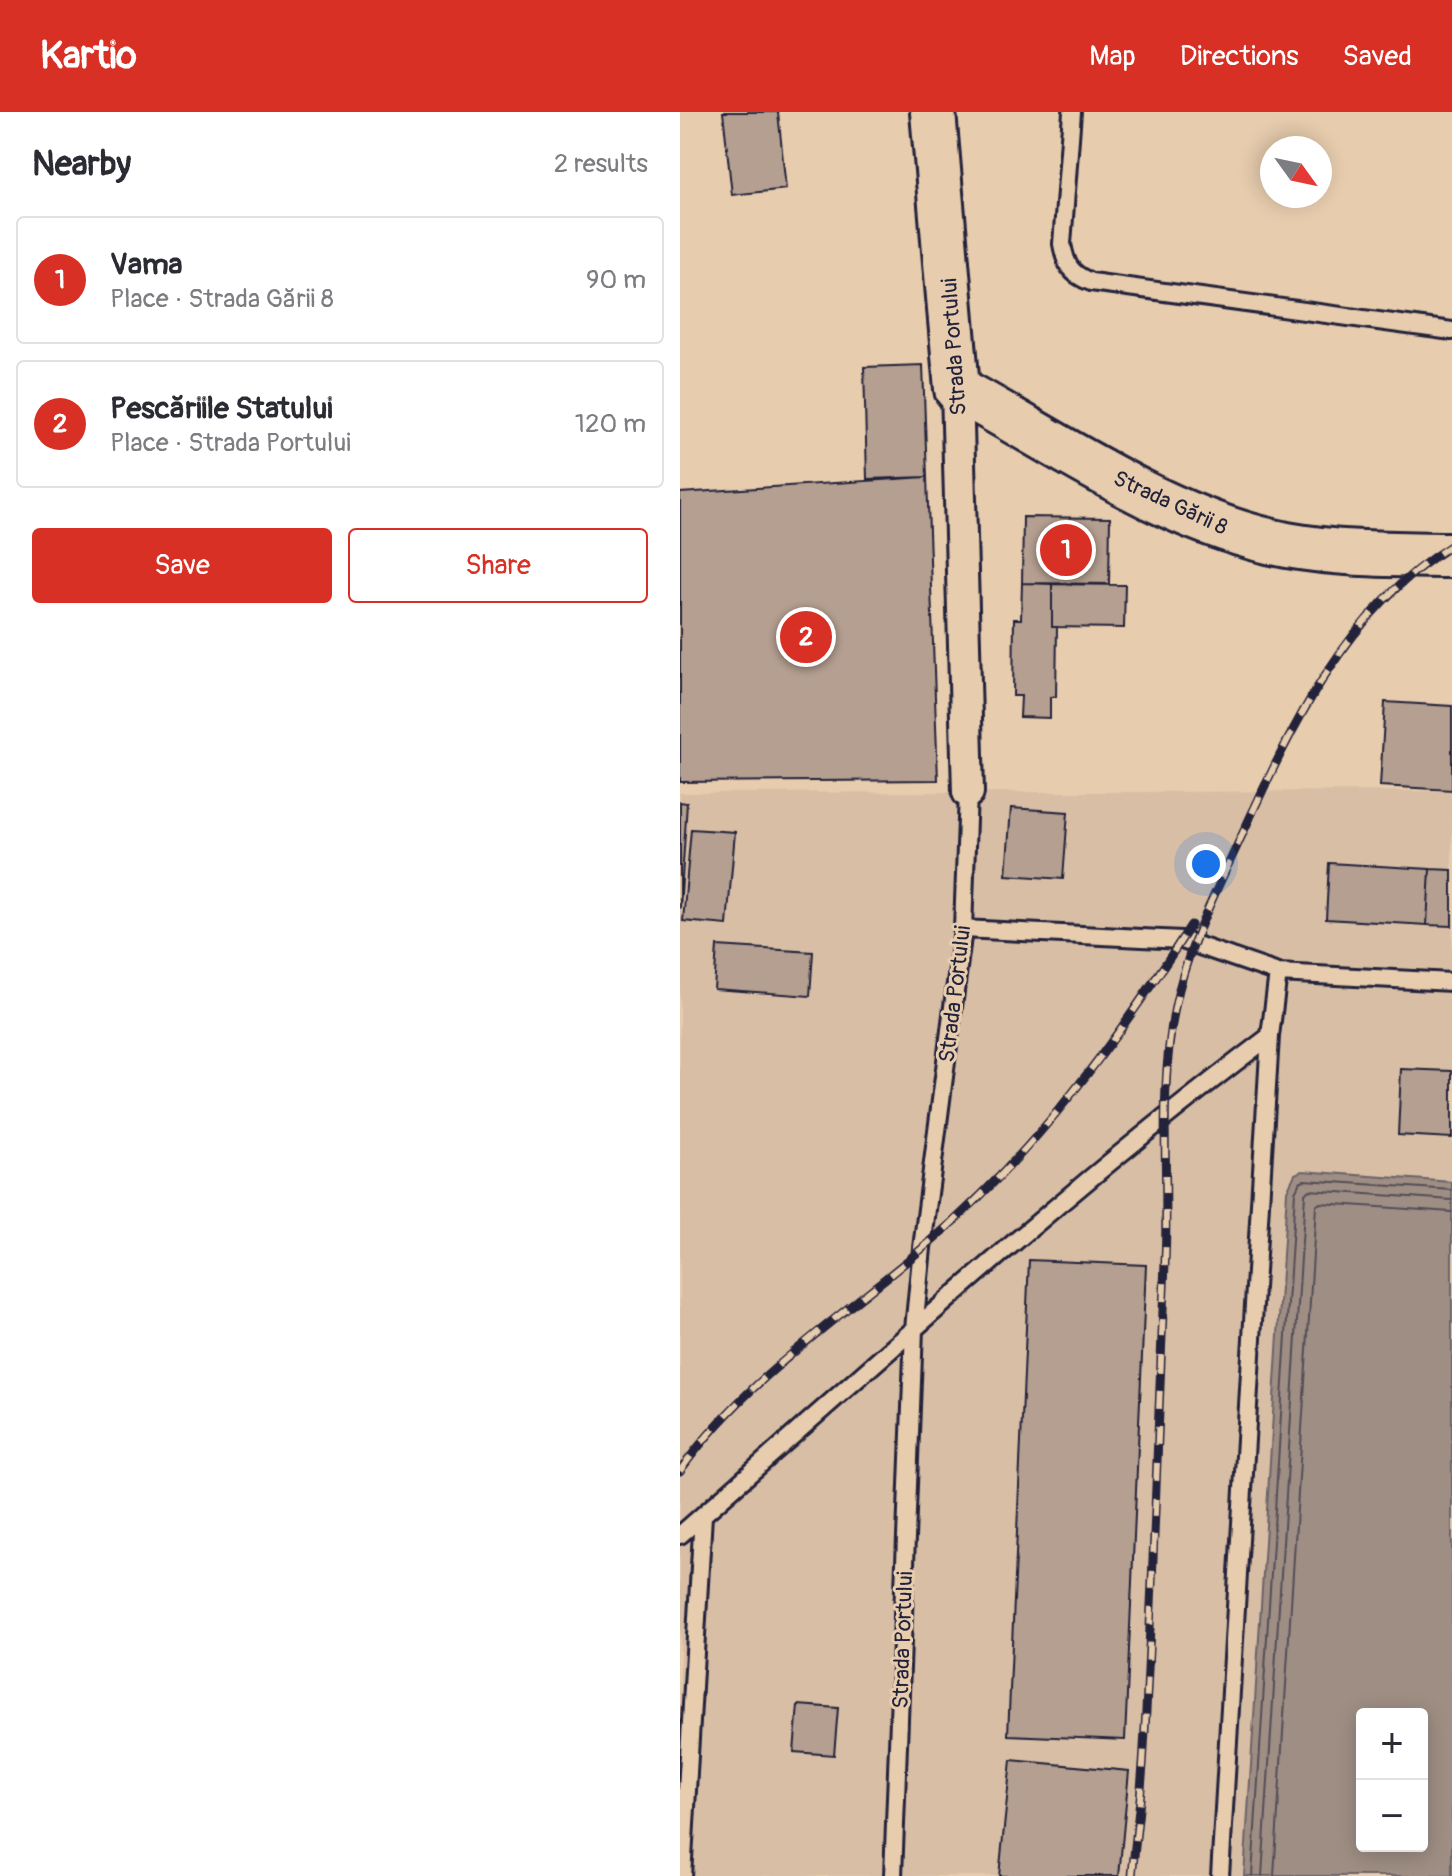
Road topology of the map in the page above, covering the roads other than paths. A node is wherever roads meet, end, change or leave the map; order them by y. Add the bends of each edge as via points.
1 (933, 112) edge
2 (1072, 112) edge
3 (1452, 331) edge
4 (957, 389) junction
5 (1452, 555) edge
6 (968, 792) joint
7 (963, 929) junction
8 (1278, 973) junction
9 (1452, 982) edge
10 (1270, 1036) junction
11 (914, 1329) junction
12 (703, 1515) junction
13 (680, 1535) edge
14 (682, 1876) edge
15 (893, 1876) edge
16 (1220, 1876) edge

1 - 4 main road, Strada Portului
2 - 3 lane via 1062,244 1066,265 1075,276
4 - 5 main road, Strada Gării 8 via 1205,522 1301,547
4 - 6 street, Strada Portului
6 - 7 lane, Strada Portului
7 - 8 lane via 1182,940
7 - 11 lane, Strada Portului
8 - 9 lane
8 - 10 lane
10 - 11 lane via 1164,1116
10 - 16 lane
11 - 12 lane
11 - 15 lane, Strada Portului
12 - 13 lane
12 - 14 lane

